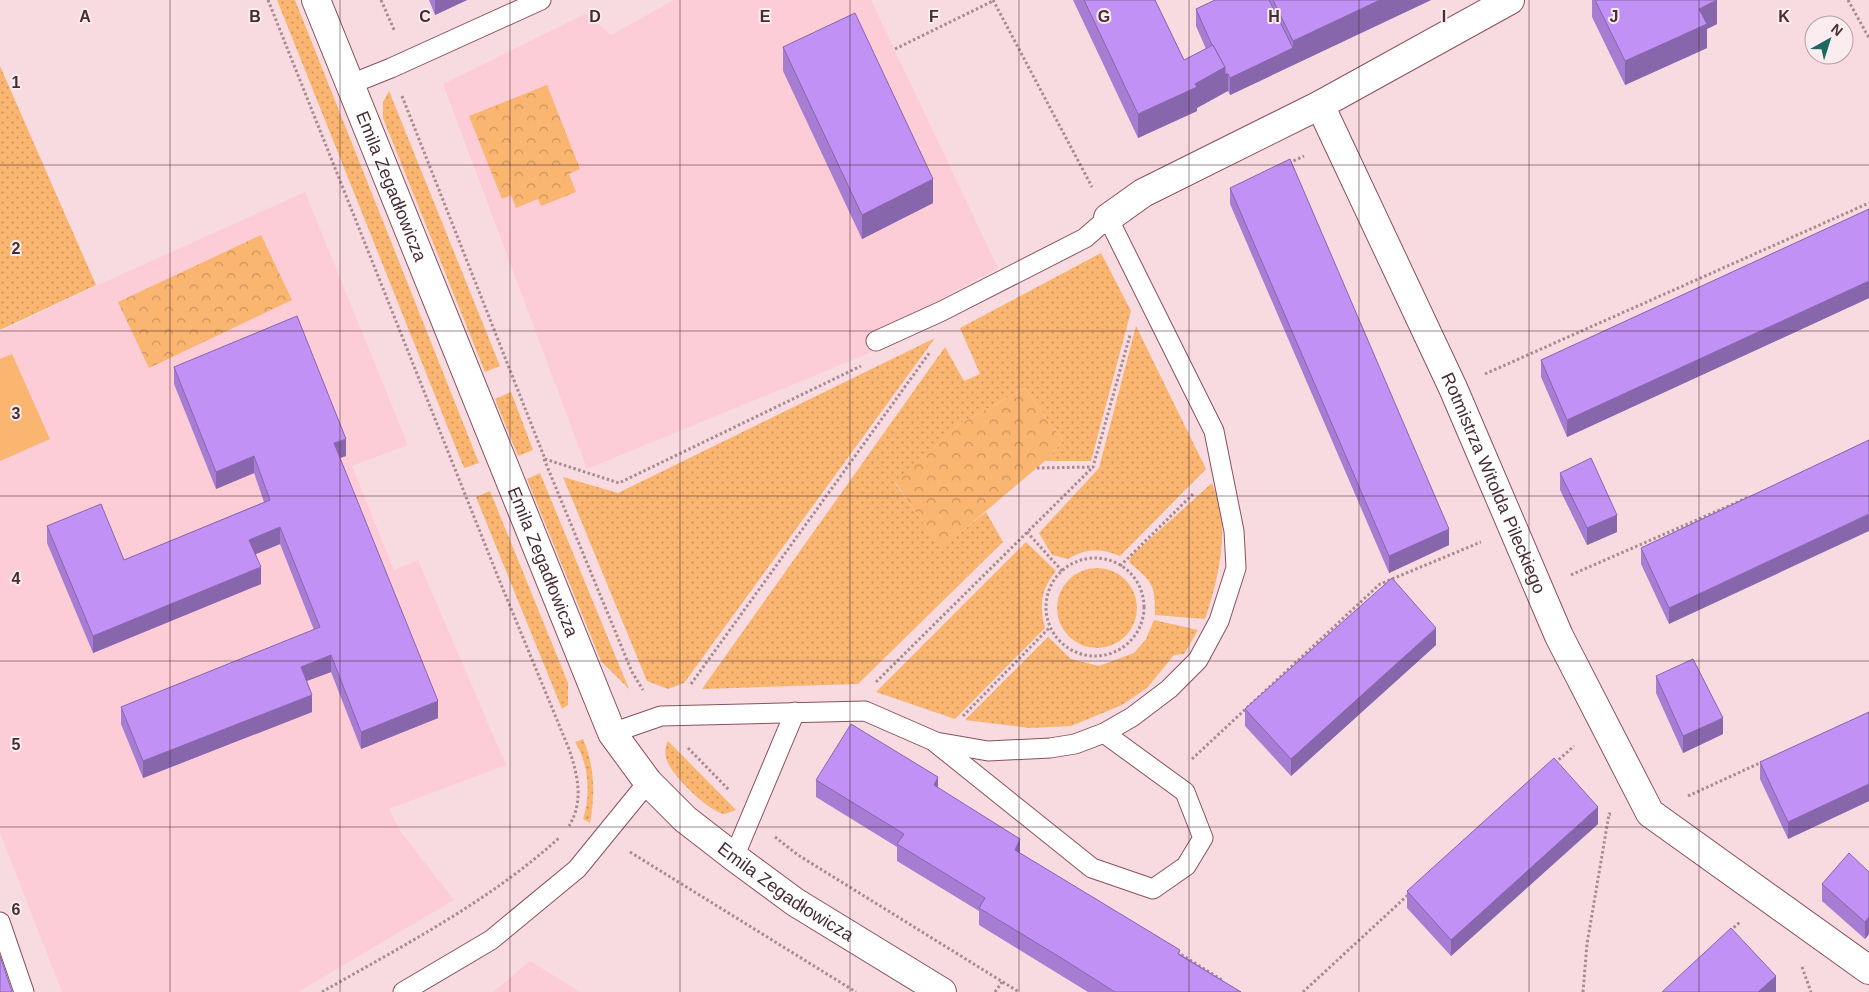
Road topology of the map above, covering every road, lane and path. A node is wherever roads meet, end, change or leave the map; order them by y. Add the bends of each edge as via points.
1 (268, 0) edge
2 (316, 0) edge
3 (381, 0) edge
4 (541, 0) edge
5 (1510, 0) edge
6 (1848, 0) edge
7 (993, 1) edge
8 (1869, 38) edge
9 (895, 49) dead end
10 (391, 68) junction
11 (351, 84) junction
12 (1320, 105) junction
13 (1307, 155) dead end
14 (1280, 167) edge
15 (1869, 203) edge
16 (1108, 218) junction
17 (1130, 334) dead end
18 (876, 340) dead end
19 (935, 346) dead end
20 (1453, 388) junction
21 (545, 459) junction
22 (538, 462) dead end
23 (1093, 467) junction
24 (1037, 468) dead end
25 (1222, 468) junction
26 (1753, 495) edge
27 (1027, 532) junction
28 (1486, 540) dead end
29 (1120, 566) junction
30 (1063, 572) junction
31 (1539, 589) junction
32 (1050, 627) junction
33 (871, 686) dead end
34 (686, 691) dead end
35 (795, 712) junction
36 (662, 716) junction
37 (960, 719) dead end
38 (612, 732) junction
39 (1104, 733) junction
40 (1570, 737) dead end
41 (936, 742) junction
42 (1764, 761) edge
43 (1552, 765) edge
44 (648, 782) junction
45 (1171, 782) junction
46 (1650, 813) junction
47 (753, 815) junction
48 (573, 819) junction
49 (775, 827) dead end
50 (568, 828) dead end
51 (562, 836) dead end
52 (774, 836) junction
53 (604, 837) junction
54 (734, 858) junction
55 (1413, 890) edge
56 (1744, 918) dead end
57 (0, 922) edge
58 (1729, 931) edge
59 (1174, 949) edge
60 (1869, 970) edge
61 (1224, 981) edge
62 (1002, 982) junction
63 (24, 992) edge
64 (322, 992) edge
65 (403, 992) edge
66 (856, 992) edge
67 (942, 992) edge
68 (995, 992) edge
69 (1019, 992) edge
70 (1303, 992) edge
71 (1583, 992) edge

1 - 48 path via 569,749 578,786
2 - 11 street, Emila Zegadłowicza
3 - 10 path via 396,34
4 - 10 lane
5 - 12 street
6 - 8 path
7 - 9 path
10 - 11 lane
10 - 21 path
11 - 38 street, Emila Zegadłowicza
12 - 16 street via 1143,193
12 - 20 street, Rotmistrza Witolda Pileckiego
13 - 14 path
15 - 20 path
16 - 18 lane via 1085,238 942,311
16 - 25 lane via 1214,431
17 - 23 path
19 - 34 path
20 - 31 street, Rotmistrza Witolda Pileckiego
21 - 22 path
21 - 36 path via 632,672
23 - 24 path
23 - 27 path
25 - 29 path
25 - 39 lane via 1234,531 1236,568 1219,621 1198,660 1169,689
26 - 31 path
27 - 30 path
27 - 33 path
28 - 45 path via 1380,584 1187,763
29 - 30 path via 1101,559 1084,560 1068,566
29 - 32 path via 1141,588 1145,604 1143,621 1123,648 1107,655 1082,654 1060,641
30 - 32 path via 1048,593 1046,610
31 - 46 street, Rotmistrza Witolda Pileckiego via 1559,636
32 - 37 path
35 - 36 lane
35 - 41 lane via 864,711
35 - 47 lane
36 - 38 lane
36 - 47 path
38 - 44 street, Emila Zegadłowicza
39 - 41 lane via 1075,744 1050,748 988,751
39 - 45 lane
40 - 43 path via 1574,746
41 - 45 lane via 1092,868 1153,889 1186,866 1203,838 1185,792
42 - 46 path
44 - 53 lane
44 - 54 street, Emila Zegadłowicza via 686,819
46 - 60 street, Rotmistrza Witolda Pileckiego
46 - 71 path via 1608,814 1587,944
47 - 52 path
47 - 54 lane
48 - 50 path
48 - 53 path
49 - 52 path
51 - 64 path via 472,904
52 - 62 path via 798,855
53 - 65 lane via 577,869 491,940
53 - 66 path
54 - 67 street, Emila Zegadłowicza via 795,902
55 - 70 path
56 - 58 path
57 - 63 lane
59 - 61 path
62 - 68 path
62 - 69 path

